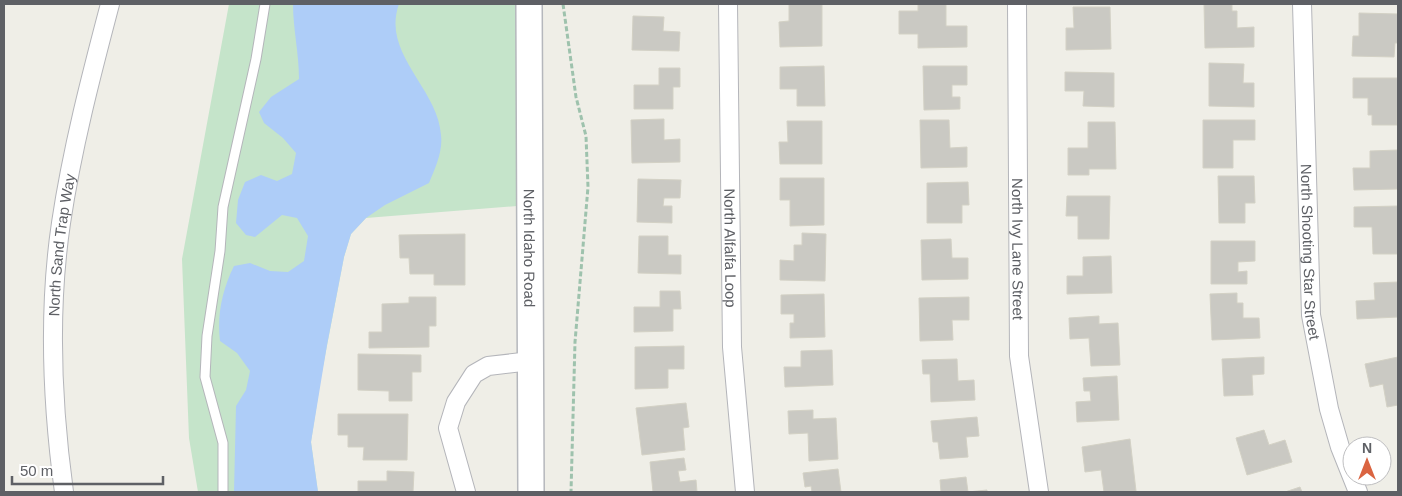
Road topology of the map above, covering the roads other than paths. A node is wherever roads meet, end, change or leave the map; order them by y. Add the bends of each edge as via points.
1 (110, 4) edge
2 (265, 4) edge
3 (529, 4) edge
4 (728, 4) edge
5 (1017, 4) edge
6 (1302, 4) edge
7 (530, 361) junction
8 (64, 492) edge
9 (223, 492) edge
10 (466, 492) edge
11 (531, 492) edge
12 (745, 492) edge
13 (1038, 492) edge
14 (1358, 492) edge

1 - 8 street, North Sand Trap Way via 74,149 56,273 53,385
2 - 9 lane via 256,59 222,207 220,251 207,336 205,377 223,443
3 - 7 main road, North Idaho Road
4 - 12 street, North Alfalfa Loop via 732,346
5 - 13 street, North Ivy Lane Street via 1019,356
6 - 14 street, North Shooting Star Street via 1311,315 1329,409
7 - 10 street via 488,366 474,374 456,402 448,428
7 - 11 main road, North Idaho Road

